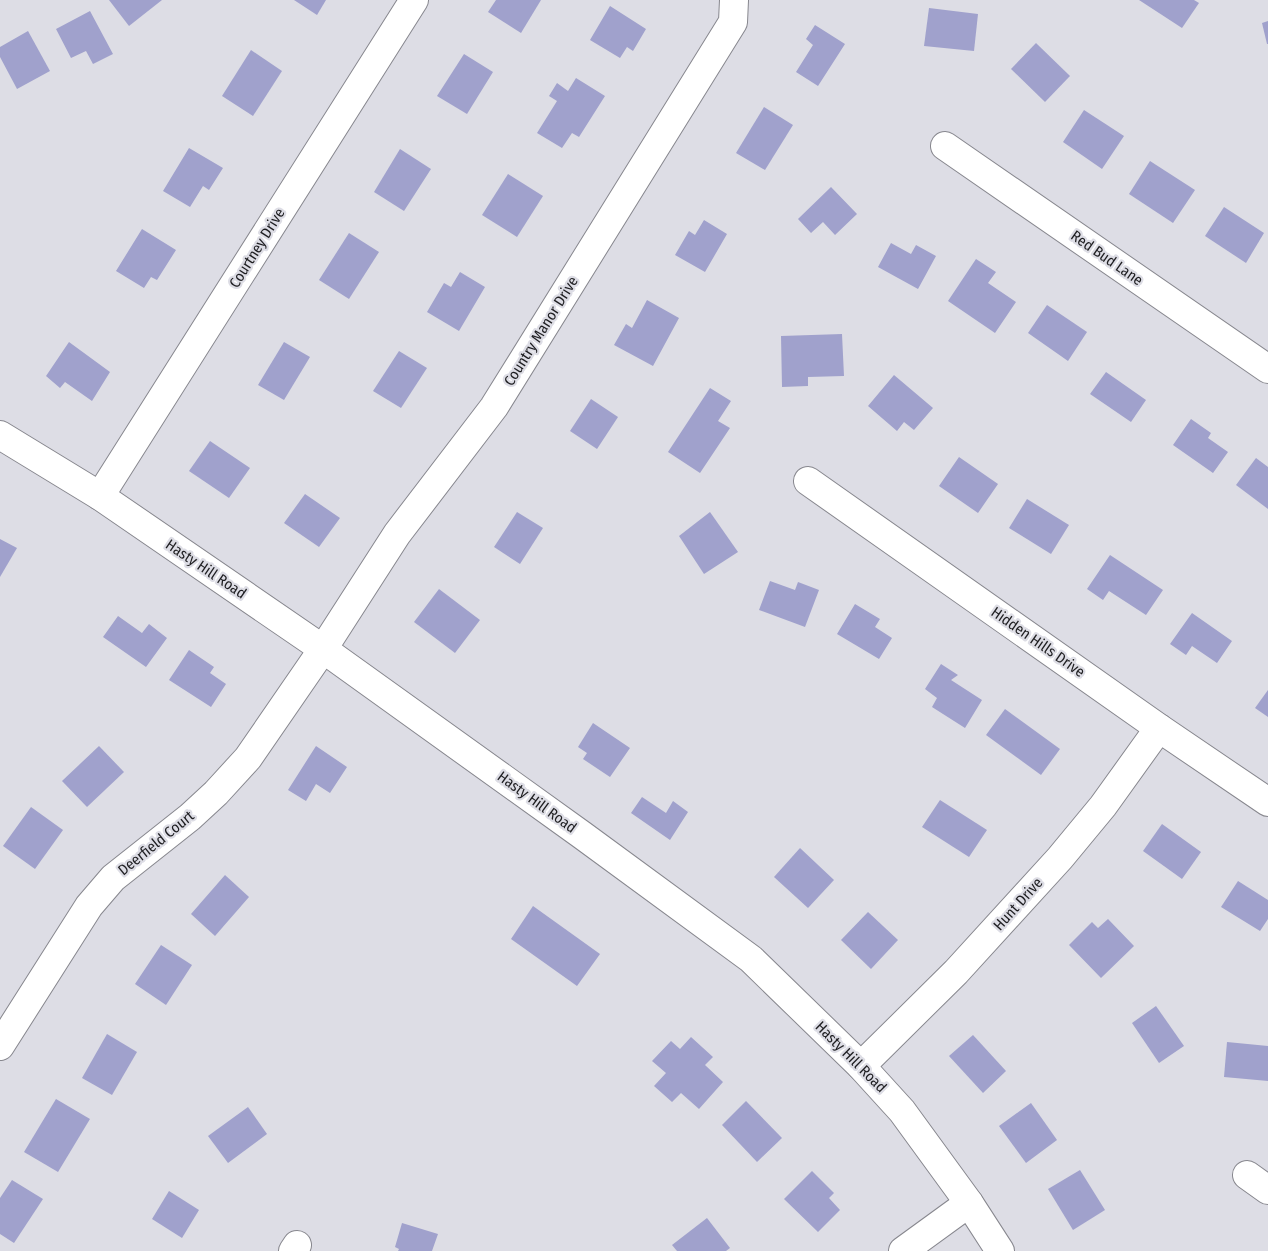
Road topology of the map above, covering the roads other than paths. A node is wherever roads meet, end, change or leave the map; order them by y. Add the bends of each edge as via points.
1 (414, 0) edge
2 (734, 0) edge
3 (945, 146) dead end
4 (1268, 369) edge
5 (0, 435) edge
6 (808, 481) dead end
7 (100, 496) junction
8 (323, 649) junction
9 (1160, 728) junction
10 (1268, 802) edge
11 (0, 1046) edge
12 (862, 1066) junction
13 (969, 1203) junction
14 (903, 1251) edge
15 (1000, 1251) edge

1 - 7 street, Courtney Drive
2 - 8 street, Country Manor Drive via 733,22 494,407 397,534
3 - 4 street, Red Bud Lane
5 - 7 street, Hasty Hill Road
6 - 9 street, Hidden Hills Drive
7 - 8 street, Hasty Hill Road
8 - 11 street, Deerfield Court via 248,758 216,794 113,878 89,906
8 - 12 street, Hasty Hill Road via 751,959
9 - 10 street, Hidden Hills Drive
9 - 12 street, Hunt Drive via 1060,858 956,972
12 - 13 street, Hasty Hill Road via 902,1111
13 - 14 street
13 - 15 street, Hasty Hill Road

